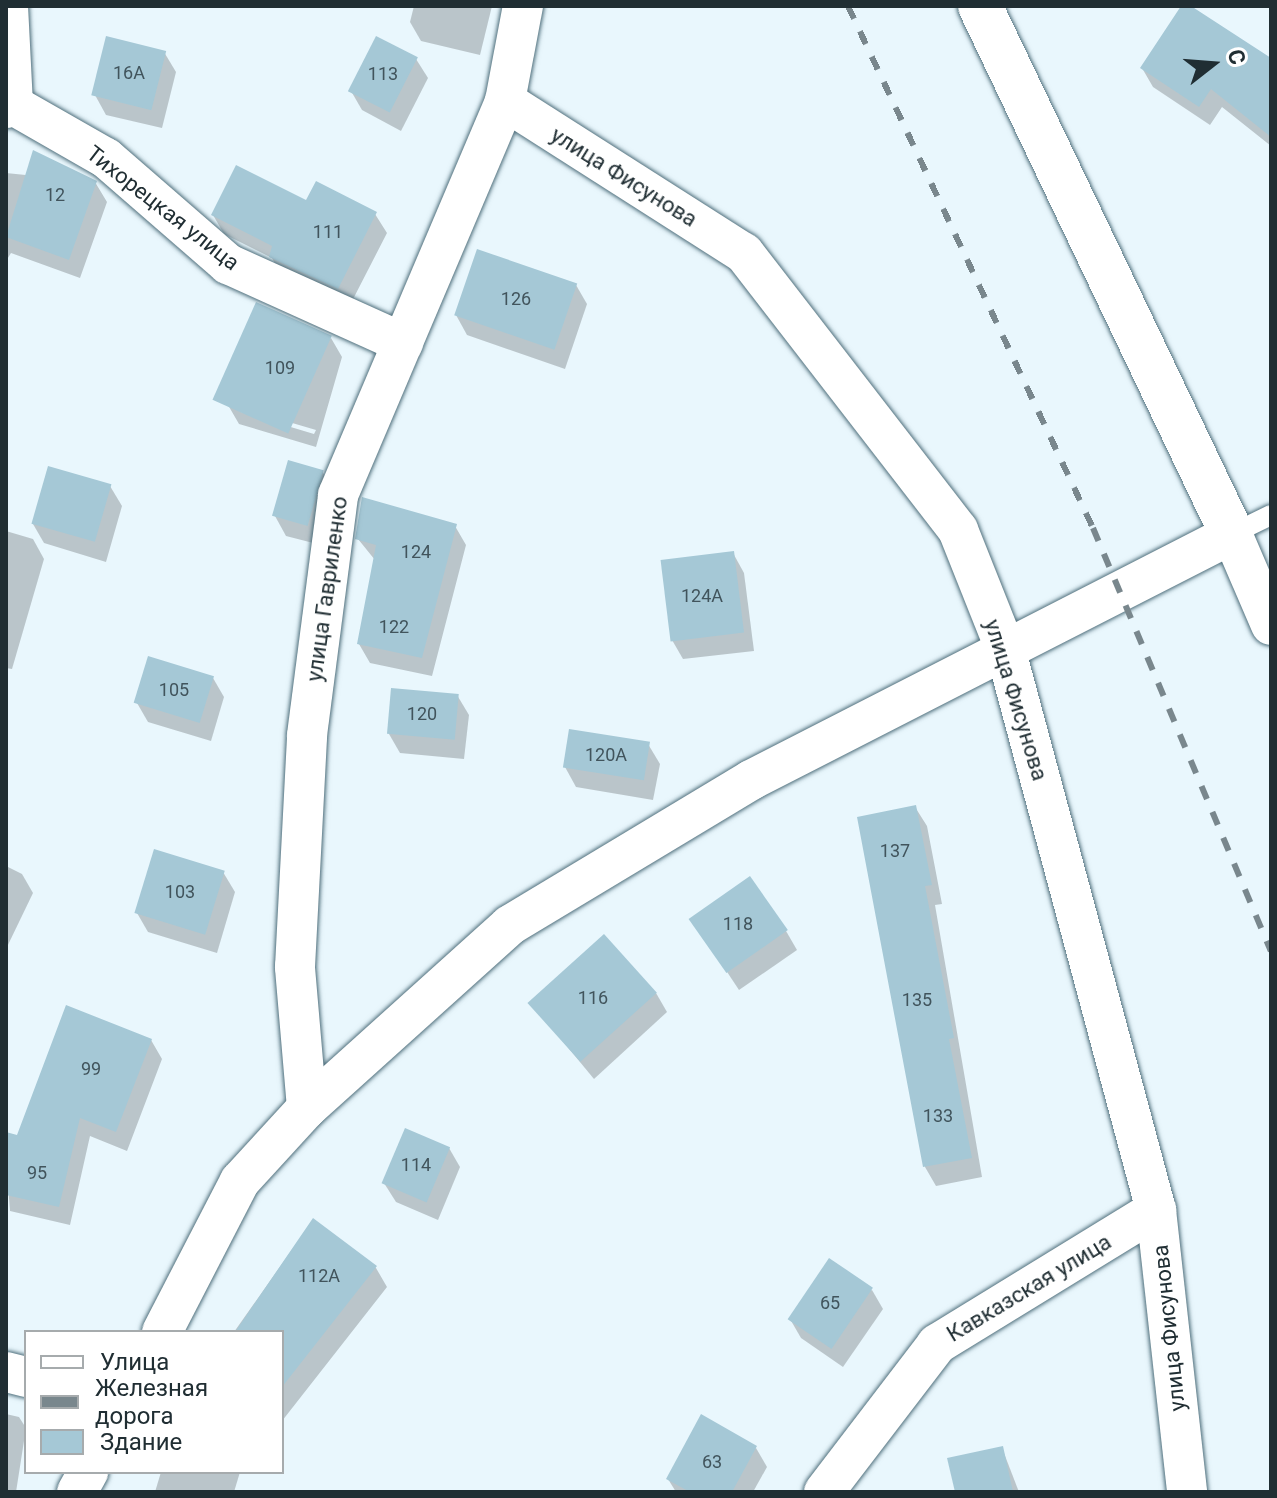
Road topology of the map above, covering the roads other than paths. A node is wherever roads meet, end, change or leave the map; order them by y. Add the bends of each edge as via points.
1 (8, 6) edge
2 (523, 6) edge
3 (980, 6) edge
4 (505, 101) junction
5 (10, 107) edge
6 (403, 343) junction
7 (1271, 515) edge
8 (1232, 534) junction
9 (1271, 625) edge
10 (1005, 648) junction
11 (307, 1108) junction
12 (1156, 1210) junction
13 (163, 1330) edge
14 (87, 1474) edge
15 (77, 1492) edge
16 (824, 1492) edge
17 (1187, 1492) edge

1 - 5 street, Тихорецкая улица
2 - 4 street, улица Гавриленко
3 - 8 street
4 - 6 street, улица Гавриленко
4 - 10 street, улица Фисунова via 744,253 958,530
5 - 6 street, Тихорецкая улица via 106,158 228,264
6 - 11 street, улица Гавриленко via 338,495 307,735 295,967
7 - 8 lane
8 - 9 street
8 - 10 street
10 - 11 street via 751,780 510,925
10 - 12 street, улица Фисунова
11 - 13 street via 240,1181
12 - 16 street, Кавказская улица via 937,1344
12 - 17 street, улица Фисунова
14 - 15 street

